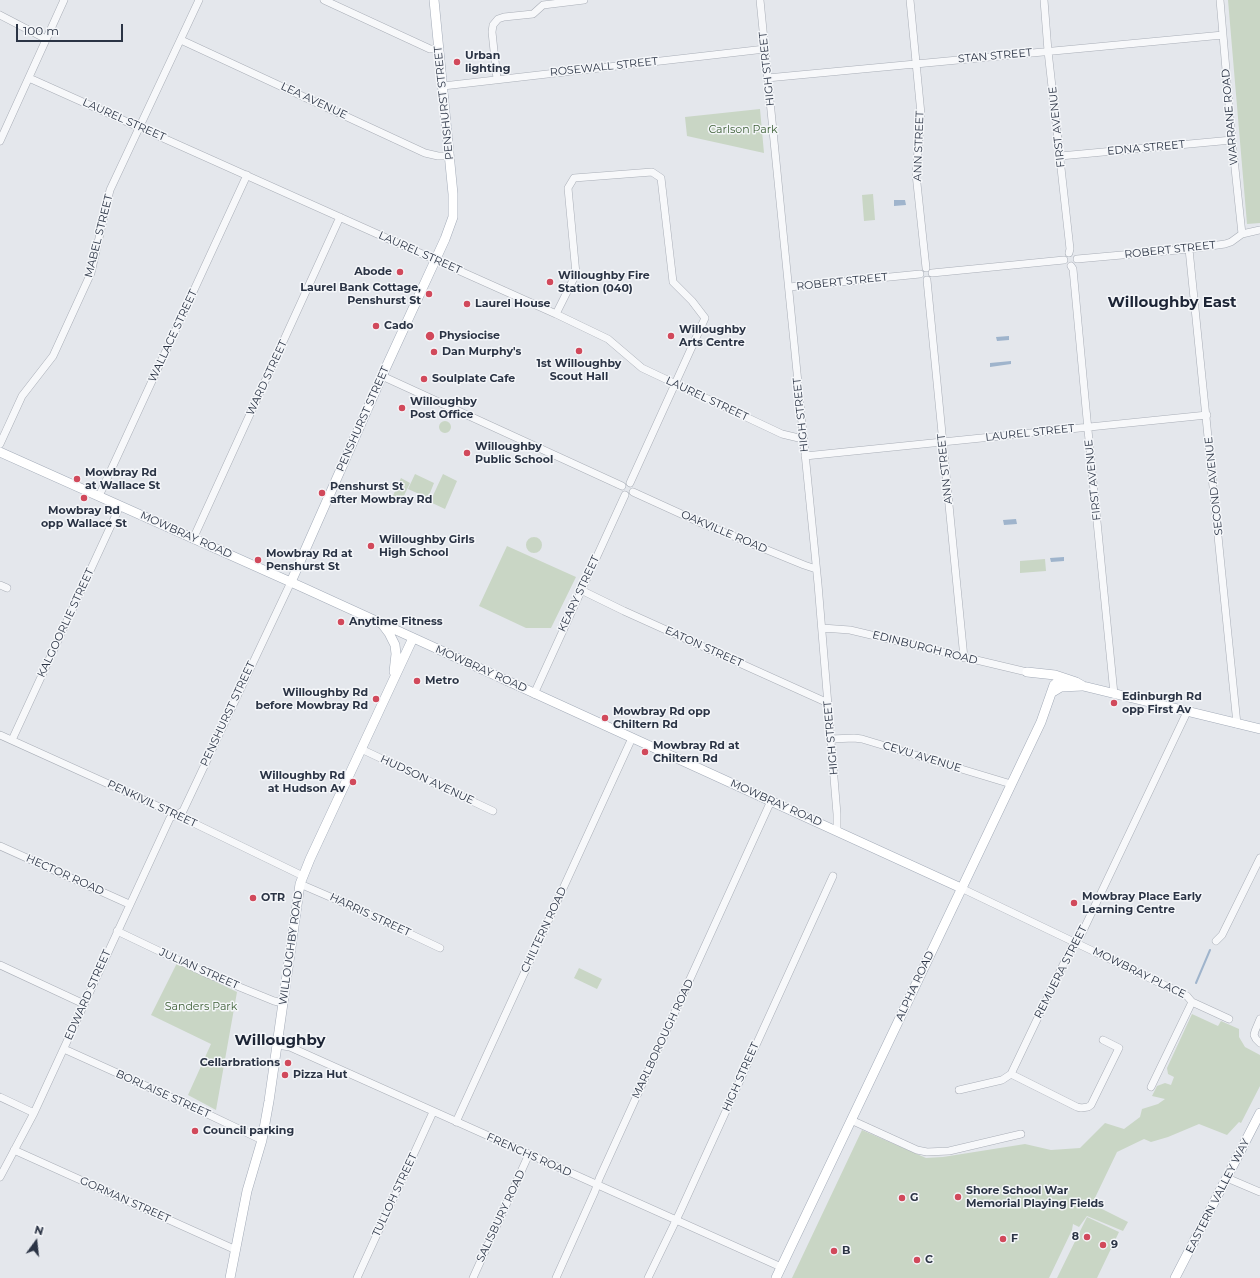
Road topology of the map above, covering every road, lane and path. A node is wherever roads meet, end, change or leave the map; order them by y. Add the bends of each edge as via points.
1 (64, 0) edge
2 (199, 0) edge
3 (324, 0) edge
4 (434, 0) edge
5 (584, 0) edge
6 (760, 0) edge
7 (910, 0) edge
8 (1044, 0) edge
9 (1220, 0) edge
10 (0, 15) edge
11 (1223, 35) junction
12 (46, 40) junction
13 (181, 40) junction
14 (438, 49) junction
15 (765, 49) junction
16 (1048, 52) junction
17 (916, 63) junction
18 (28, 78) junction
19 (767, 78) junction
20 (497, 79) junction
21 (443, 86) junction
22 (140, 128) junction
23 (1232, 140) junction
24 (0, 141) edge
25 (449, 156) junction
26 (1060, 156) junction
27 (247, 175) junction
28 (340, 217) junction
29 (1260, 230) edge
30 (1242, 234) junction
31 (1189, 249) junction
32 (1069, 253) junction
33 (1077, 259) junction
34 (436, 260) junction
35 (1064, 260) junction
36 (1071, 266) junction
37 (926, 268) junction
38 (932, 273) junction
39 (920, 274) junction
40 (927, 280) junction
41 (788, 287) junction
42 (556, 314) junction
43 (382, 376) junction
44 (676, 384) junction
45 (1207, 415) junction
46 (1088, 427) junction
47 (803, 439) junction
48 (942, 442) junction
49 (0, 444) edge
50 (0, 452) edge
51 (805, 456) junction
52 (630, 483) junction
53 (622, 486) junction
54 (633, 492) junction
55 (625, 495) junction
56 (99, 496) junction
57 (120, 506) junction
58 (193, 539) junction
59 (816, 568) junction
60 (291, 582) junction
61 (581, 590) junction
62 (380, 623) junction
63 (822, 628) junction
64 (413, 638) junction
65 (964, 658) junction
66 (1027, 672) junction
67 (1040, 677) junction
68 (395, 678) junction
69 (1062, 680) junction
70 (1079, 686) junction
71 (1051, 693) junction
72 (534, 694) junction
73 (1114, 694) junction
74 (828, 703) junction
75 (1187, 712) junction
76 (1237, 724) junction
77 (1260, 729) edge
78 (0, 735) edge
79 (632, 738) junction
80 (831, 739) junction
81 (12, 740) junction
82 (361, 749) junction
83 (1011, 784) junction
84 (771, 801) junction
85 (493, 811) dead end
86 (177, 815) junction
87 (837, 831) junction
88 (0, 846) edge
89 (1260, 858) edge
90 (833, 876) dead end
91 (301, 880) junction
92 (961, 888) junction
93 (129, 904) junction
94 (117, 931) junction
95 (1216, 941) dead end
96 (1074, 942) junction
97 (440, 948) dead end
98 (0, 965) edge
99 (1192, 1002) junction
100 (283, 1003) junction
101 (84, 1004) junction
102 (1229, 1019) dead end
103 (1260, 1019) edge
104 (1104, 1040) dead end
105 (1260, 1043) edge
106 (277, 1045) junction
107 (64, 1049) junction
108 (1011, 1074) junction
109 (1151, 1087) dead end
110 (959, 1090) dead end
111 (0, 1097) edge
112 (433, 1112) junction
113 (34, 1113) junction
114 (1260, 1113) edge
115 (851, 1120) junction
116 (456, 1122) junction
117 (1021, 1134) dead end
118 (262, 1140) junction
119 (14, 1150) junction
120 (529, 1154) junction
121 (0, 1177) edge
122 (1227, 1178) junction
123 (597, 1185) junction
124 (1260, 1192) edge
125 (676, 1220) junction
126 (236, 1250) junction
127 (781, 1267) junction
128 (230, 1278) edge
129 (357, 1278) edge
130 (473, 1278) edge
131 (556, 1278) edge
132 (648, 1278) edge
133 (776, 1278) edge
134 (1175, 1278) edge

1 - 12 street
2 - 13 street, MABEL STREET
3 - 14 street via 430,49
4 - 14 main road, PENSHURST STREET
5 - 20 street via 543,5 533,14 504,16 498,19 493,25 492,32
6 - 15 street, HIGH STREET
7 - 17 street, ANN STREET
8 - 16 street, FIRST AVENUE
9 - 11 street, WARRANE ROAD
10 - 12 street
11 - 16 street, STAN STREET
11 - 23 street, WARRANE ROAD
12 - 18 street
13 - 22 street, MABEL STREET
13 - 25 street, LEA AVENUE via 425,153
14 - 21 main road, PENSHURST STREET
15 - 19 street, HIGH STREET
15 - 20 street, ROSEWALL STREET
16 - 17 street, STAN STREET
16 - 26 street, FIRST AVENUE
17 - 19 street, STAN STREET
17 - 37 street, ANN STREET via 921,114 916,174
18 - 22 street, LAUREL STREET
18 - 24 street
19 - 41 street, HIGH STREET
20 - 21 street, ROSEWALL STREET
21 - 25 main road, PENSHURST STREET
22 - 27 street, LAUREL STREET
22 - 49 street, MABEL STREET via 110,190 91,274 53,356 22,396
23 - 26 street, EDNA STREET
23 - 30 street, WARRANE ROAD
25 - 34 main road, PENSHURST STREET via 453,217
26 - 32 street, FIRST AVENUE
27 - 28 street, LAUREL STREET
27 - 56 street, WALLACE STREET
28 - 34 street, LAUREL STREET
28 - 58 street, WARD STREET
29 - 30 street, ROBERT STREET
30 - 31 street, ROBERT STREET via 1225,244
31 - 33 street, ROBERT STREET
31 - 45 street, SECOND AVENUE
32 - 33 street
32 - 35 street
33 - 36 street
34 - 42 street, LAUREL STREET
34 - 43 main road, PENSHURST STREET
35 - 36 street
35 - 38 street
36 - 46 street, FIRST AVENUE
37 - 38 street
37 - 39 street via 921,270
38 - 40 street via 931,278
39 - 40 street via 921,278
39 - 41 street, ROBERT STREET
40 - 48 street, ANN STREET
41 - 47 street, HIGH STREET
42 - 44 street, LAUREL STREET via 608,339 642,368
42 - 44 street via 576,274 568,188 574,178 652,172 661,178 673,282 705,318
43 - 53 street
43 - 60 main road, PENSHURST STREET
44 - 47 street, LAUREL STREET via 778,432
44 - 52 street
45 - 46 street, LAUREL STREET
45 - 76 street, SECOND AVENUE
46 - 48 street, LAUREL STREET
46 - 73 street, FIRST AVENUE
47 - 51 street, HIGH STREET
48 - 51 street, LAUREL STREET
48 - 65 street, ANN STREET
50 - 56 main road, MOWBRAY ROAD
51 - 59 street, HIGH STREET
52 - 53 street
52 - 54 street
53 - 55 street via 621,491
54 - 55 street
54 - 59 street, OAKVILLE ROAD via 701,523
55 - 61 street, KEARY STREET
56 - 57 main road, MOWBRAY ROAD
57 - 58 main road, MOWBRAY ROAD
57 - 81 street, KALGOORLIE STREET
58 - 60 main road, MOWBRAY ROAD
59 - 63 street, HIGH STREET
60 - 62 main road, MOWBRAY ROAD
60 - 86 street, PENSHURST STREET via 185,808
61 - 72 street, KEARY STREET
61 - 74 street, EATON STREET
62 - 64 main road, MOWBRAY ROAD
62 - 68 main road via 395,645
63 - 65 street, EDINBURGH ROAD via 850,630
63 - 74 street, HIGH STREET
64 - 68 main road, WILLOUGHBY ROAD
64 - 72 main road, MOWBRAY ROAD
65 - 66 street, EDINBURGH ROAD
66 - 67 main road
66 - 69 main road via 1055,675
67 - 69 main road
67 - 71 main road via 1049,683
68 - 82 main road, WILLOUGHBY ROAD
69 - 70 main road
69 - 71 main road, ALPHA ROAD via 1054,685
70 - 71 main road via 1062,687
70 - 73 main road
71 - 83 main road, ALPHA ROAD
72 - 79 main road, MOWBRAY ROAD
73 - 75 main road
74 - 80 street, HIGH STREET
75 - 76 main road
75 - 96 street, REMUERA STREET via 1081,935
76 - 77 main road
78 - 81 street, PENKIVIL STREET
79 - 84 main road, MOWBRAY ROAD
79 - 116 street, CHILTERN ROAD
80 - 83 street, CEVU AVENUE via 862,739
80 - 87 street, HIGH STREET
81 - 86 street, PENKIVIL STREET
82 - 85 street, HUDSON AVENUE
82 - 91 main road, WILLOUGHBY ROAD
83 - 92 main road, ALPHA ROAD
84 - 87 main road, MOWBRAY ROAD
84 - 123 street, MARLBOROUGH ROAD
86 - 91 street, PENKIVIL STREET
86 - 93 street, EDWARD STREET via 170,818
87 - 92 main road, MOWBRAY ROAD
88 - 93 street, HECTOR ROAD
89 - 95 street via 1222,935
90 - 125 street, HIGH STREET
91 - 97 street, HARRIS STREET
91 - 100 main road, WILLOUGHBY ROAD
92 - 96 street, MOWBRAY PLACE
92 - 115 main road, ALPHA ROAD
93 - 94 street, EDWARD STREET
94 - 100 street, JULIAN STREET via 205,973
94 - 101 street, EDWARD STREET
96 - 99 street, MOWBRAY PLACE via 1188,996
96 - 108 street, REMUERA STREET
98 - 101 street
99 - 102 street, MOWBRAY PLACE
99 - 109 street
100 - 106 main road, WILLOUGHBY ROAD
101 - 107 street, EDWARD STREET
103 - 105 street via 1254,1035
104 - 108 street via 1119,1048 1088,1107 1077,1107
106 - 112 street, FRENCHS ROAD via 290,1047
106 - 118 main road, WILLOUGHBY ROAD
107 - 113 street, EDWARD STREET
107 - 118 street, BORLAISE STREET
108 - 110 street via 1002,1080
111 - 113 street
112 - 116 street, FRENCHS ROAD
112 - 129 street, TULLOH STREET
113 - 119 street, EDWARD STREET
114 - 122 main road, EASTERN VALLEY WAY
115 - 117 street via 916,1150 927,1152 948,1151
115 - 127 main road, ALPHA ROAD
116 - 120 street, FRENCHS ROAD
118 - 126 main road, WILLOUGHBY ROAD via 247,1191
119 - 121 street, EDWARD STREET
119 - 126 street, GORMAN STREET
120 - 123 street, FRENCHS ROAD
120 - 130 street, SALISBURY ROAD
122 - 124 street
122 - 134 main road, EASTERN VALLEY WAY
123 - 125 street, FRENCHS ROAD
123 - 131 street, MARLBOROUGH ROAD
125 - 127 street, FRENCHS ROAD
125 - 132 street, HIGH STREET
126 - 128 main road, WILLOUGHBY ROAD
127 - 133 main road, ALPHA ROAD

